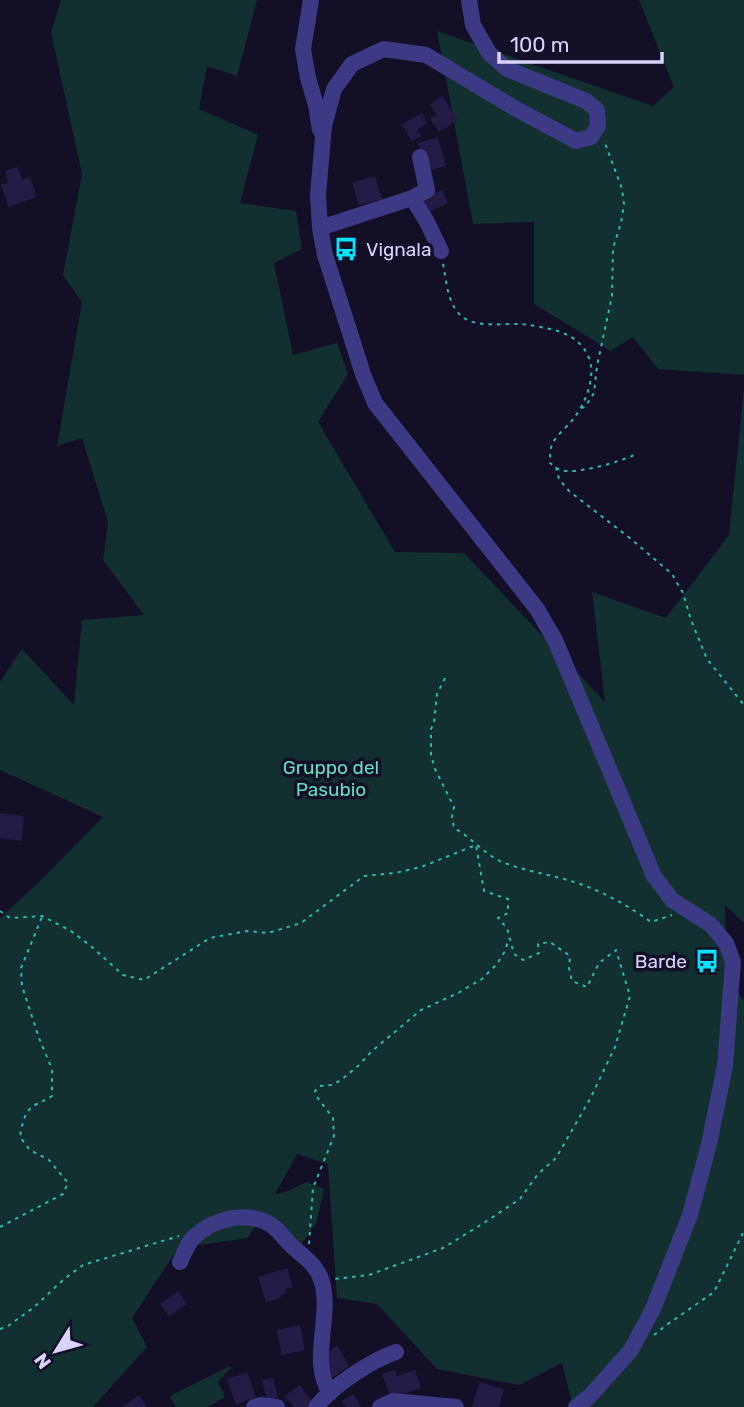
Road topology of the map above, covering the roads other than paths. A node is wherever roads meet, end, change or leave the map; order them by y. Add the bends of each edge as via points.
1 (311, 0) edge
2 (470, 0) edge
3 (322, 143) junction
4 (420, 157) dead end
5 (412, 198) junction
6 (320, 228) junction
7 (441, 251) road end
8 (180, 1262) dead end
9 (396, 1352) dead end
10 (330, 1393) junction
11 (254, 1407) edge
12 (277, 1407) edge
13 (316, 1407) edge
14 (380, 1407) edge
15 (456, 1407) edge
16 (576, 1407) edge

1 - 3 street via 303,49
2 - 3 street via 473,25 489,53 507,69 586,101 597,110 598,126 590,137 576,141 426,55 384,49 352,64 334,89
3 - 6 street
4 - 5 street via 427,190
5 - 6 street
5 - 7 street
6 - 16 street via 375,403 537,609 555,640 654,876 672,900 711,925 726,943 733,962 725,1066 690,1215 653,1309 631,1350
8 - 10 street via 192,1239 218,1221 247,1218 267,1222 279,1231 317,1268 322,1280 321,1367
9 - 10 street via 376,1359
10 - 13 street
11 - 12 street
14 - 15 street via 393,1401

